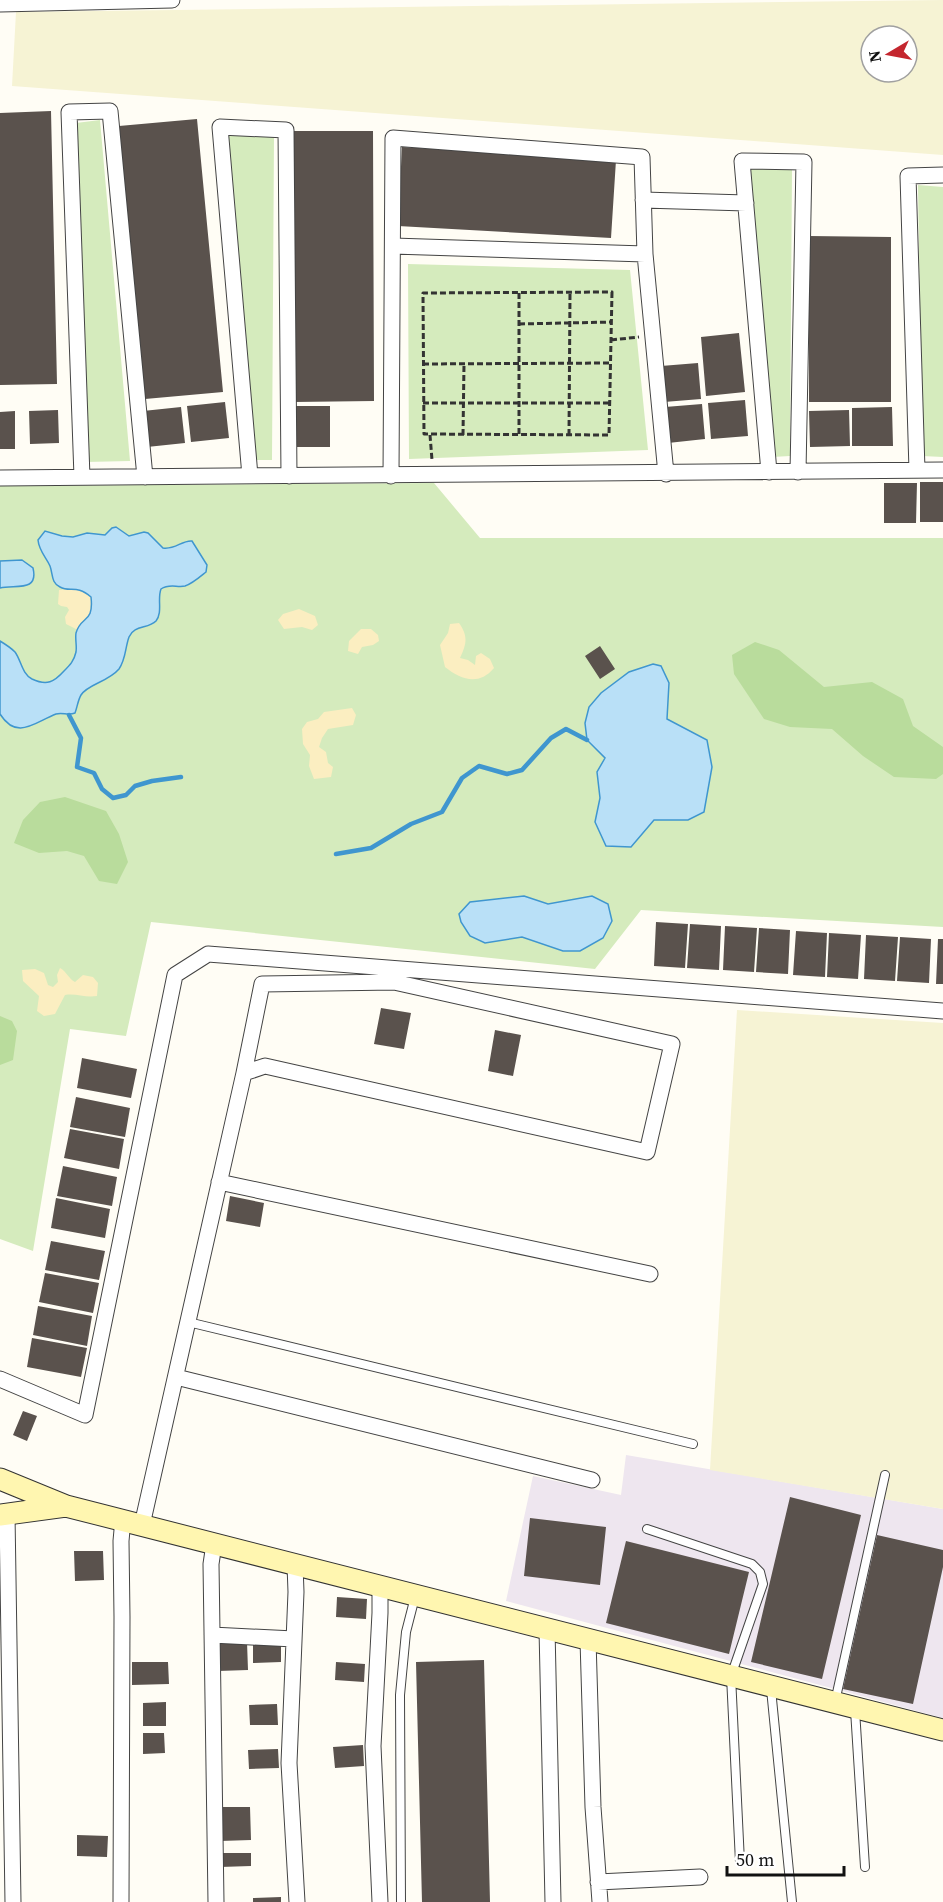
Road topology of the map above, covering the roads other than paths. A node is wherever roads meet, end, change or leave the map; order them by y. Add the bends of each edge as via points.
1 (172, 0) edge
2 (0, 4) edge
3 (943, 176) edge
4 (643, 200) junction
5 (746, 203) junction
6 (393, 246) junction
7 (645, 254) junction
8 (917, 470) junction
9 (943, 470) edge
10 (769, 472) junction
11 (798, 472) junction
12 (666, 474) junction
13 (250, 476) junction
14 (289, 476) junction
15 (391, 476) junction
16 (82, 477) junction
17 (145, 477) junction
18 (0, 478) edge
19 (943, 1011) edge
20 (243, 1073) junction
21 (219, 1182) junction
22 (650, 1274) dead end
23 (188, 1322) junction
24 (176, 1377) junction
25 (0, 1379) edge
26 (693, 1444) dead end
27 (885, 1475) dead end
28 (0, 1479) edge
29 (592, 1480) dead end
30 (66, 1506) junction
31 (4, 1515) edge
32 (132, 1522) junction
33 (647, 1530) dead end
34 (214, 1544) junction
35 (295, 1565) junction
36 (380, 1586) junction
37 (416, 1596) junction
38 (546, 1629) junction
39 (212, 1635) junction
40 (294, 1639) junction
41 (588, 1640) junction
42 (731, 1676) junction
43 (771, 1686) junction
44 (845, 1705) junction
45 (5, 1729) edge
46 (943, 1731) edge
47 (740, 1862) dead end
48 (865, 1867) dead end
49 (700, 1877) dead end
50 (598, 1882) junction
51 (13, 1902) edge
52 (121, 1902) edge
53 (216, 1902) edge
54 (297, 1902) edge
55 (380, 1902) edge
56 (401, 1902) edge
57 (553, 1902) edge
58 (600, 1902) edge
59 (792, 1902) edge

1 - 2 street
3 - 8 street via 908,176
4 - 5 street
4 - 6 street via 642,156 393,138
4 - 7 street
5 - 10 street
5 - 11 street via 742,161 804,162
6 - 7 street
6 - 15 street
7 - 12 street
8 - 9 street
8 - 11 street
10 - 11 street
10 - 12 street
12 - 15 street
13 - 14 street
13 - 14 street via 220,127 286,129
13 - 17 street
14 - 15 street
16 - 17 street
16 - 17 street via 69,112 110,111
16 - 18 street
19 - 25 street via 208,954 175,975 84,1415
20 - 20 street via 262,984 394,982 672,1044 647,1152 265,1066
20 - 21 street
21 - 22 street
21 - 23 street
23 - 24 street
23 - 26 lane
24 - 29 street
24 - 32 street
27 - 44 lane
28 - 30 main road
30 - 31 main road
30 - 32 main road
31 - 45 street
32 - 34 main road
32 - 52 street via 121,1540
33 - 42 lane via 752,1564 760,1572 763,1584
34 - 35 main road
34 - 39 street
35 - 36 main road
35 - 40 street
36 - 37 main road
36 - 55 street via 373,1746
37 - 38 main road
37 - 56 lane via 406,1632 400,1695
38 - 41 main road
38 - 57 street
39 - 40 street
39 - 53 street
40 - 54 street via 289,1763
41 - 42 main road
41 - 50 street
42 - 43 main road
42 - 47 lane
43 - 44 main road
43 - 59 lane
44 - 46 main road
44 - 48 lane
45 - 51 street
49 - 50 street
50 - 58 street

